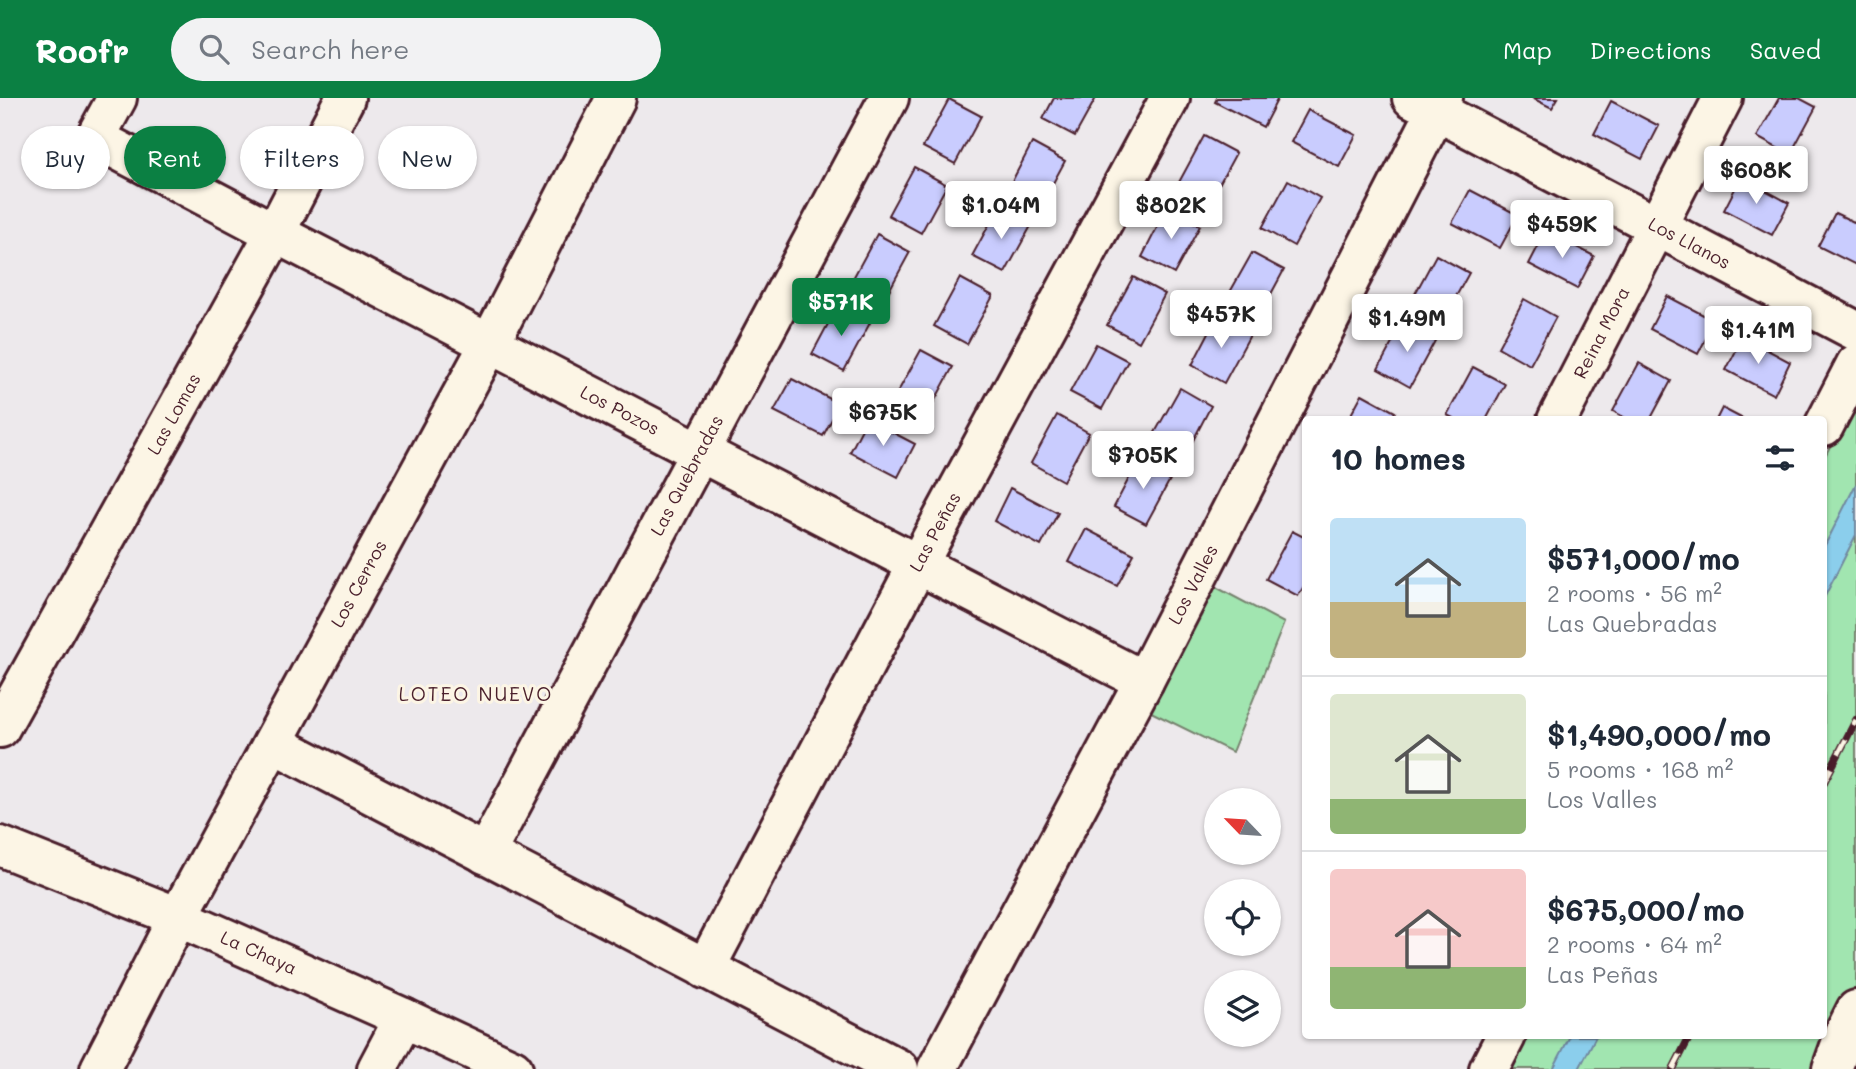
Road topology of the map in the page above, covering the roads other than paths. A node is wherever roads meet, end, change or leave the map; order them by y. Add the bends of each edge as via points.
1 (117, 98) edge
2 (345, 98) edge
3 (616, 98) edge
4 (889, 98) edge
5 (1170, 98) edge
6 (1723, 98) edge
7 (1431, 102) edge
8 (1658, 227) junction
9 (275, 233) junction
10 (1856, 331) edge
11 (490, 343) junction
12 (1856, 364) edge
13 (1559, 416) edge
14 (1827, 420) edge
15 (701, 452) junction
16 (918, 564) junction
17 (1144, 681) junction
18 (0, 728) edge
19 (274, 743) junction
20 (0, 846) edge
21 (485, 854) junction
22 (178, 917) junction
23 (705, 969) junction
24 (404, 1018) junction
25 (1851, 1020) edge
26 (1504, 1039) edge
27 (100, 1069) edge
28 (377, 1069) edge
29 (513, 1069) edge
30 (899, 1069) edge
31 (937, 1069) edge
32 (1489, 1069) edge
33 (1821, 1069) edge
34 (1832, 1069) edge

1 - 9 street, Los Pozos via 95,138
2 - 9 street, Las Lomas
3 - 11 street, Los Cerros
4 - 15 street, Las Quebradas
5 - 16 street, Las Peñas
6 - 8 street, Reina Mora
7 - 8 street, Los Llanos
7 - 17 street, Los Valles
8 - 10 street, Los Llanos
8 - 13 street, Reina Mora
9 - 11 street, Los Pozos
9 - 18 street, Las Lomas
11 - 15 street, Los Pozos
11 - 19 street, Los Cerros
12 - 14 street
15 - 16 street, Los Pozos
15 - 21 street, Las Quebradas
16 - 17 street, Los Pozos
16 - 23 street, Las Peñas
17 - 31 street, Los Valles
19 - 21 street
19 - 22 street, Los Cerros
20 - 22 street, La Chaya
21 - 23 street
22 - 24 street, La Chaya
22 - 27 street, Los Cerros
23 - 30 street
24 - 28 street
24 - 29 street, La Chaya
25 - 33 street
25 - 34 street
26 - 32 street

